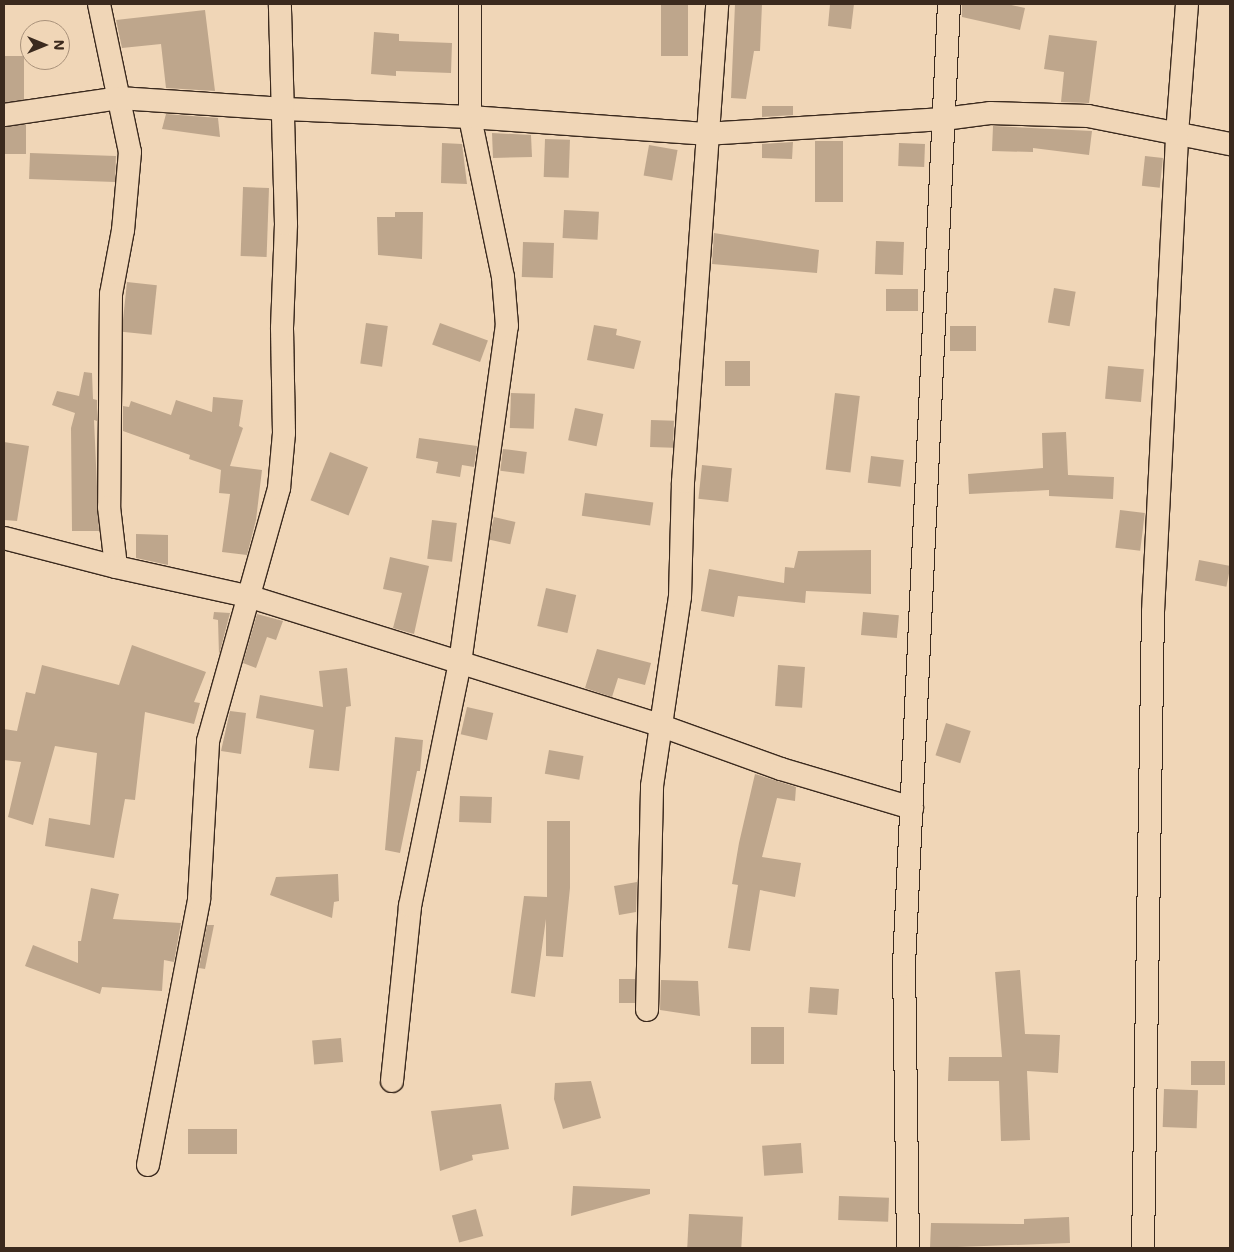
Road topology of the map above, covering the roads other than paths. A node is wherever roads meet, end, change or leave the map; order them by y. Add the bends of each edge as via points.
1 (99, 4) edge
2 (280, 4) edge
3 (470, 4) edge
4 (716, 4) edge
5 (949, 4) edge
6 (1187, 4) edge
7 (119, 98) junction
8 (285, 109) junction
9 (4, 115) edge
10 (470, 117) junction
11 (944, 119) junction
12 (705, 134) junction
13 (1177, 134) junction
14 (1230, 144) edge
15 (4, 538) edge
16 (116, 567) junction
17 (251, 596) junction
18 (460, 662) junction
19 (659, 725) junction
20 (912, 808) junction
21 (647, 1010) dead end
22 (392, 1081) dead end
23 (148, 1165) dead end
24 (908, 1248) edge
25 (1143, 1248) edge

1 - 7 street
2 - 8 street
3 - 10 street
4 - 12 street
5 - 11 street
6 - 13 street
7 - 8 street
7 - 9 street
7 - 16 street via 130,152 123,230 111,294 109,507
8 - 10 street
8 - 17 street via 284,433 279,488
10 - 12 street
10 - 18 street via 502,277 507,326
11 - 12 street
11 - 13 street via 990,113 1088,116
11 - 20 street
12 - 19 street via 683,482 680,597
13 - 14 street
13 - 25 street via 1153,612
15 - 16 street
16 - 17 street
17 - 18 street
17 - 23 street via 208,741 199,899
18 - 19 street
18 - 22 street via 410,906
19 - 20 street via 781,769
19 - 21 street via 652,786
20 - 24 street via 904,965

